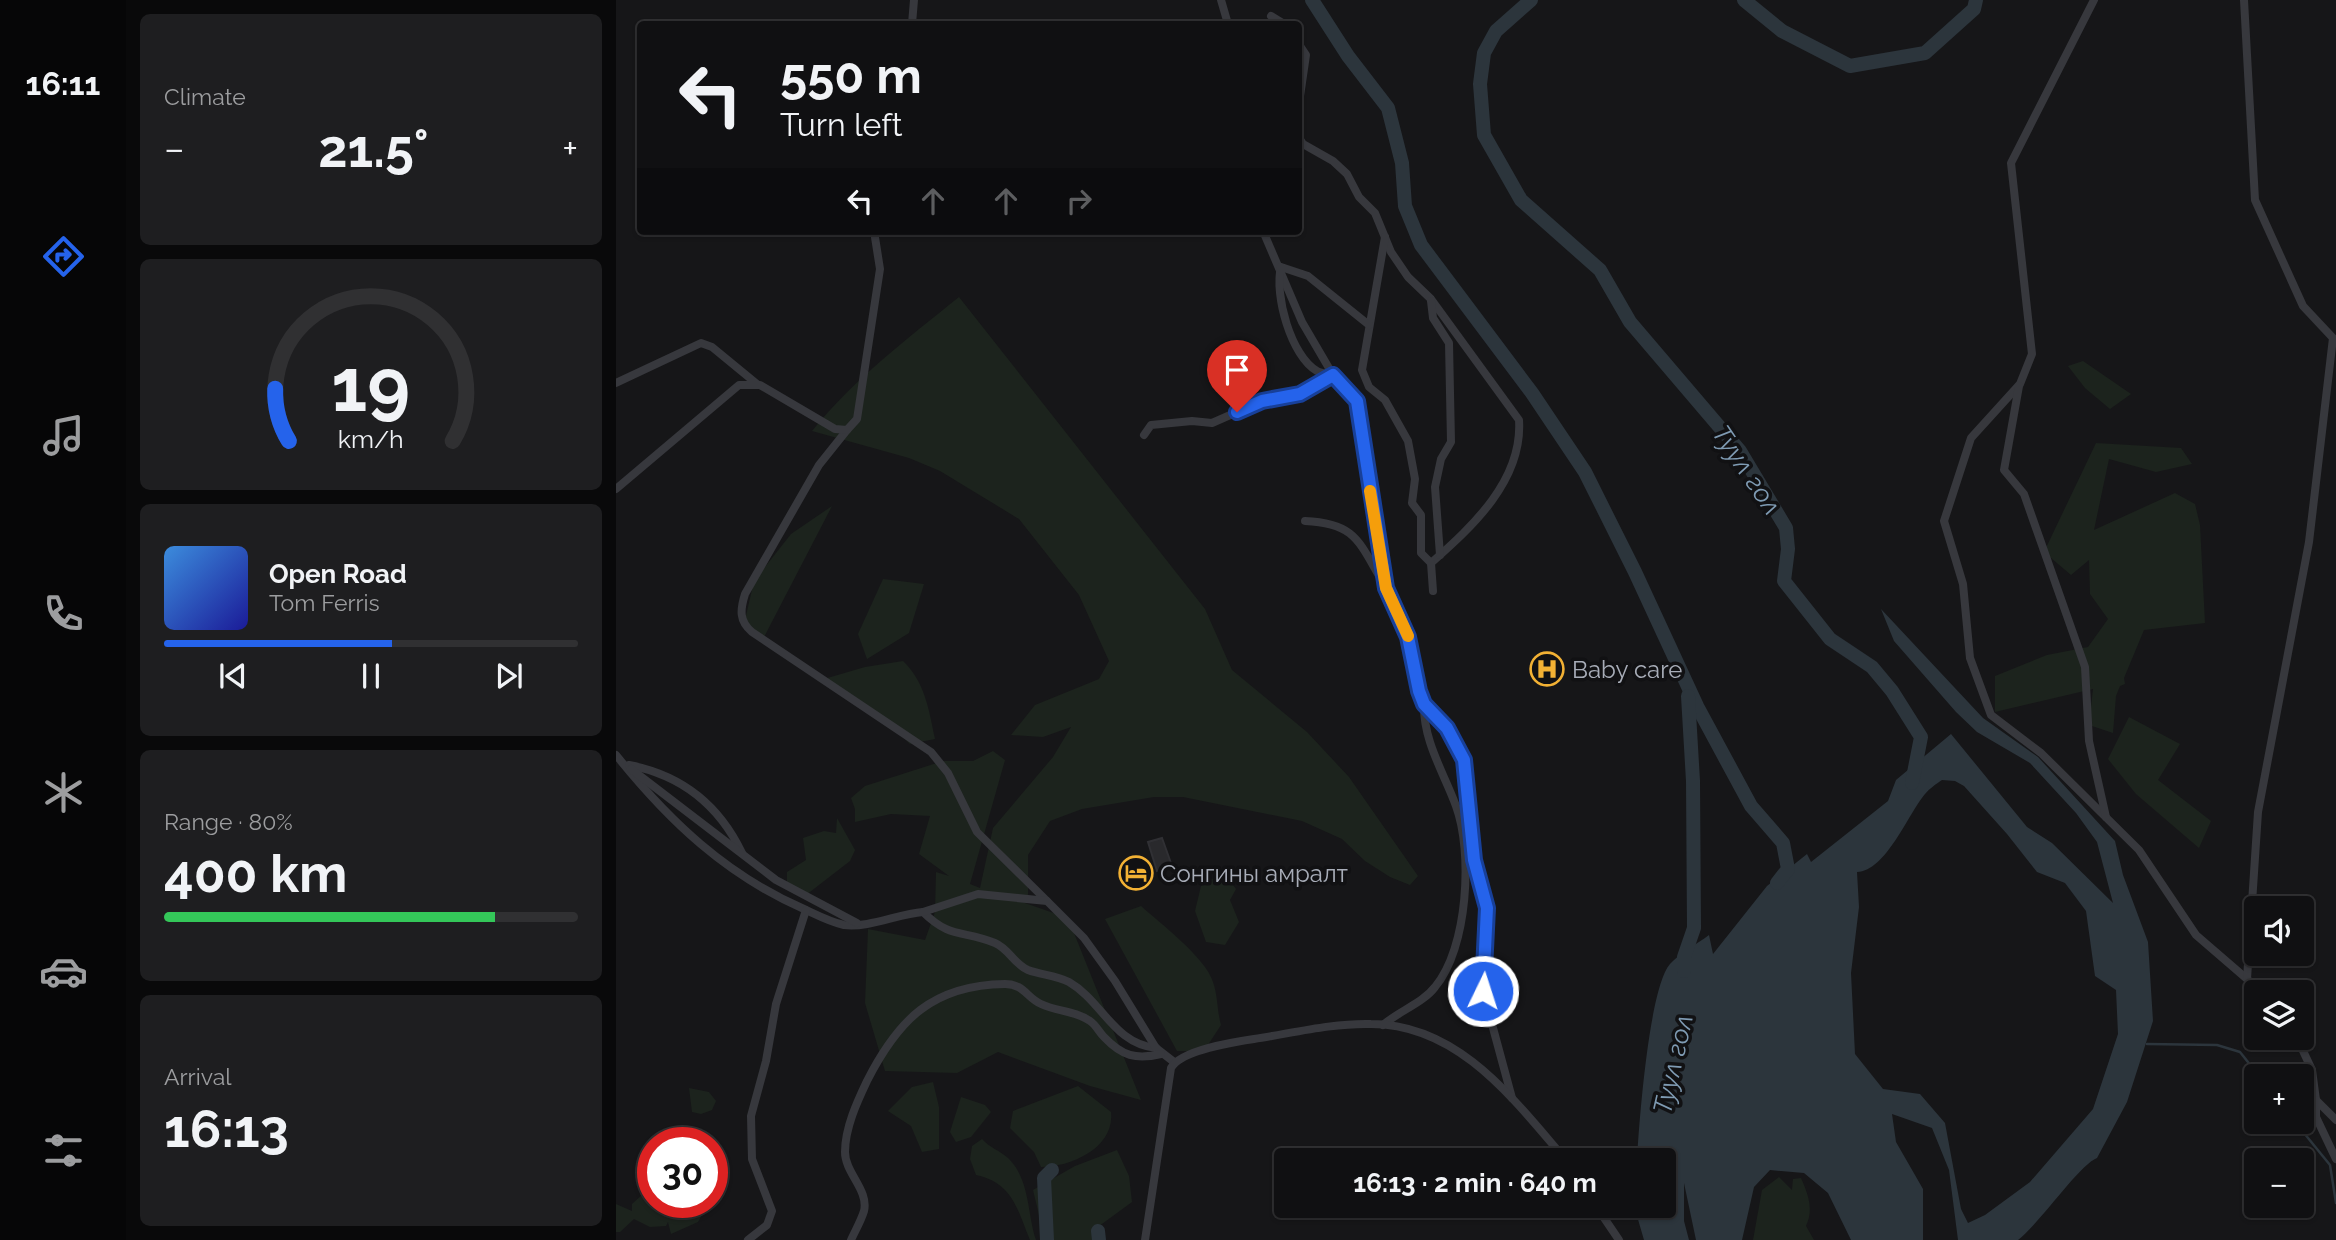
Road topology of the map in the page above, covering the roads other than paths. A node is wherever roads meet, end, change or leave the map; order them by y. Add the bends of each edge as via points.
1 (1221, 0) edge
2 (2094, 0) edge
3 (2244, 0) edge
4 (914, 3) edge
5 (1271, 16) dead end
6 (912, 21) edge
7 (1227, 21) edge
8 (1279, 21) edge
9 (1302, 49) edge
10 (1302, 82) edge
11 (1302, 142) edge
12 (875, 235) edge
13 (1265, 235) edge
14 (1385, 237) junction
15 (1281, 267) junction
16 (1431, 299) junction
17 (1369, 325) junction
18 (1333, 375) junction
19 (616, 383) edge
20 (2020, 384) junction
21 (760, 385) junction
22 (847, 430) junction
23 (1144, 435) dead end
24 (616, 489) edge
25 (1305, 521) dead end
26 (1440, 555) junction
27 (1431, 563) junction
28 (1386, 588) junction
29 (1433, 591) dead end
30 (1424, 704) junction
31 (618, 760) edge
32 (2106, 817) junction
33 (743, 853) junction
34 (1047, 901) junction
35 (806, 910) junction
36 (923, 912) junction
37 (859, 925) junction
38 (2247, 979) joint
39 (1383, 1025) junction
40 (2303, 1050) edge
41 (1158, 1051) junction
42 (1174, 1062) junction
43 (1513, 1098) junction
44 (2316, 1100) junction
45 (2336, 1120) edge
46 (1556, 1148) edge
47 (2336, 1159) edge
48 (1604, 1218) edge
49 (748, 1240) edge
50 (851, 1240) edge
51 (1145, 1240) edge
52 (1619, 1240) edge

1 - 7 street
2 - 20 street via 2011,163 2032,354
3 - 38 street via 2255,200 2303,306 2333,338 2309,542 2258,812
4 - 6 street
5 - 8 street
9 - 10 street via 1306,55
11 - 14 street via 1347,174 1359,197 1375,213
12 - 22 street via 880,269 856,419
13 - 15 street
14 - 16 street via 1408,277
14 - 17 street
15 - 17 street via 1308,276
15 - 18 street via 1302,322
15 - 18 street via 1279,300 1292,336 1316,371
16 - 26 street via 1433,318 1449,342 1451,442 1441,459 1435,487
16 - 26 street via 1508,402 1519,420 1521,440 1507,477 1484,513
17 - 27 street via 1362,370 1408,441 1415,479 1412,503 1421,516 1421,553
18 - 23 street via 1300,394 1262,401 1212,423 1161,423 1151,425
18 - 28 street via 1357,401
19 - 21 street via 701,343
20 - 32 street via 2004,470 2024,494 2085,667 2089,741
20 - 32 street via 1972,438 1944,521 1963,584 1970,658 1991,715 2040,753
21 - 22 street via 835,429
21 - 24 street via 730,389
22 - 34 street via 819,465 745,594 743,620 752,632 931,752 948,773 977,832
25 - 28 street via 1345,527
26 - 27 street
27 - 29 street
28 - 30 street via 1408,637
30 - 39 street via 1428,736 1462,825 1464,893 1457,939 1441,979 1423,999
30 - 43 street via 1447,728 1464,760 1474,860 1487,908 1483,991
31 - 33 street
31 - 33 street via 683,782 714,810
31 - 35 street via 651,799 725,867
32 - 38 street via 2139,850 2196,935
33 - 37 street via 776,880
34 - 36 street via 978,894
34 - 41 street via 1098,955
35 - 37 street via 844,925
35 - 49 street via 776,1004 751,1116 752,1159 772,1212 767,1225
36 - 37 street
36 - 41 street via 939,928 995,943 1026,969 1065,980 1086,994 1129,1040
39 - 42 street via 1346,1024 1240,1041
39 - 43 street via 1409,1028 1465,1053
40 - 44 street via 2312,1069
41 - 42 street
41 - 50 street via 1129,1057 1091,1021 1039,1003 1024,988 1007,984 946,993 912,1014 894,1034 857,1102 845,1148 846,1165 864,1198 864,1210
42 - 51 street
43 - 46 street
44 - 45 street
44 - 47 street via 2316,1117
48 - 52 street

